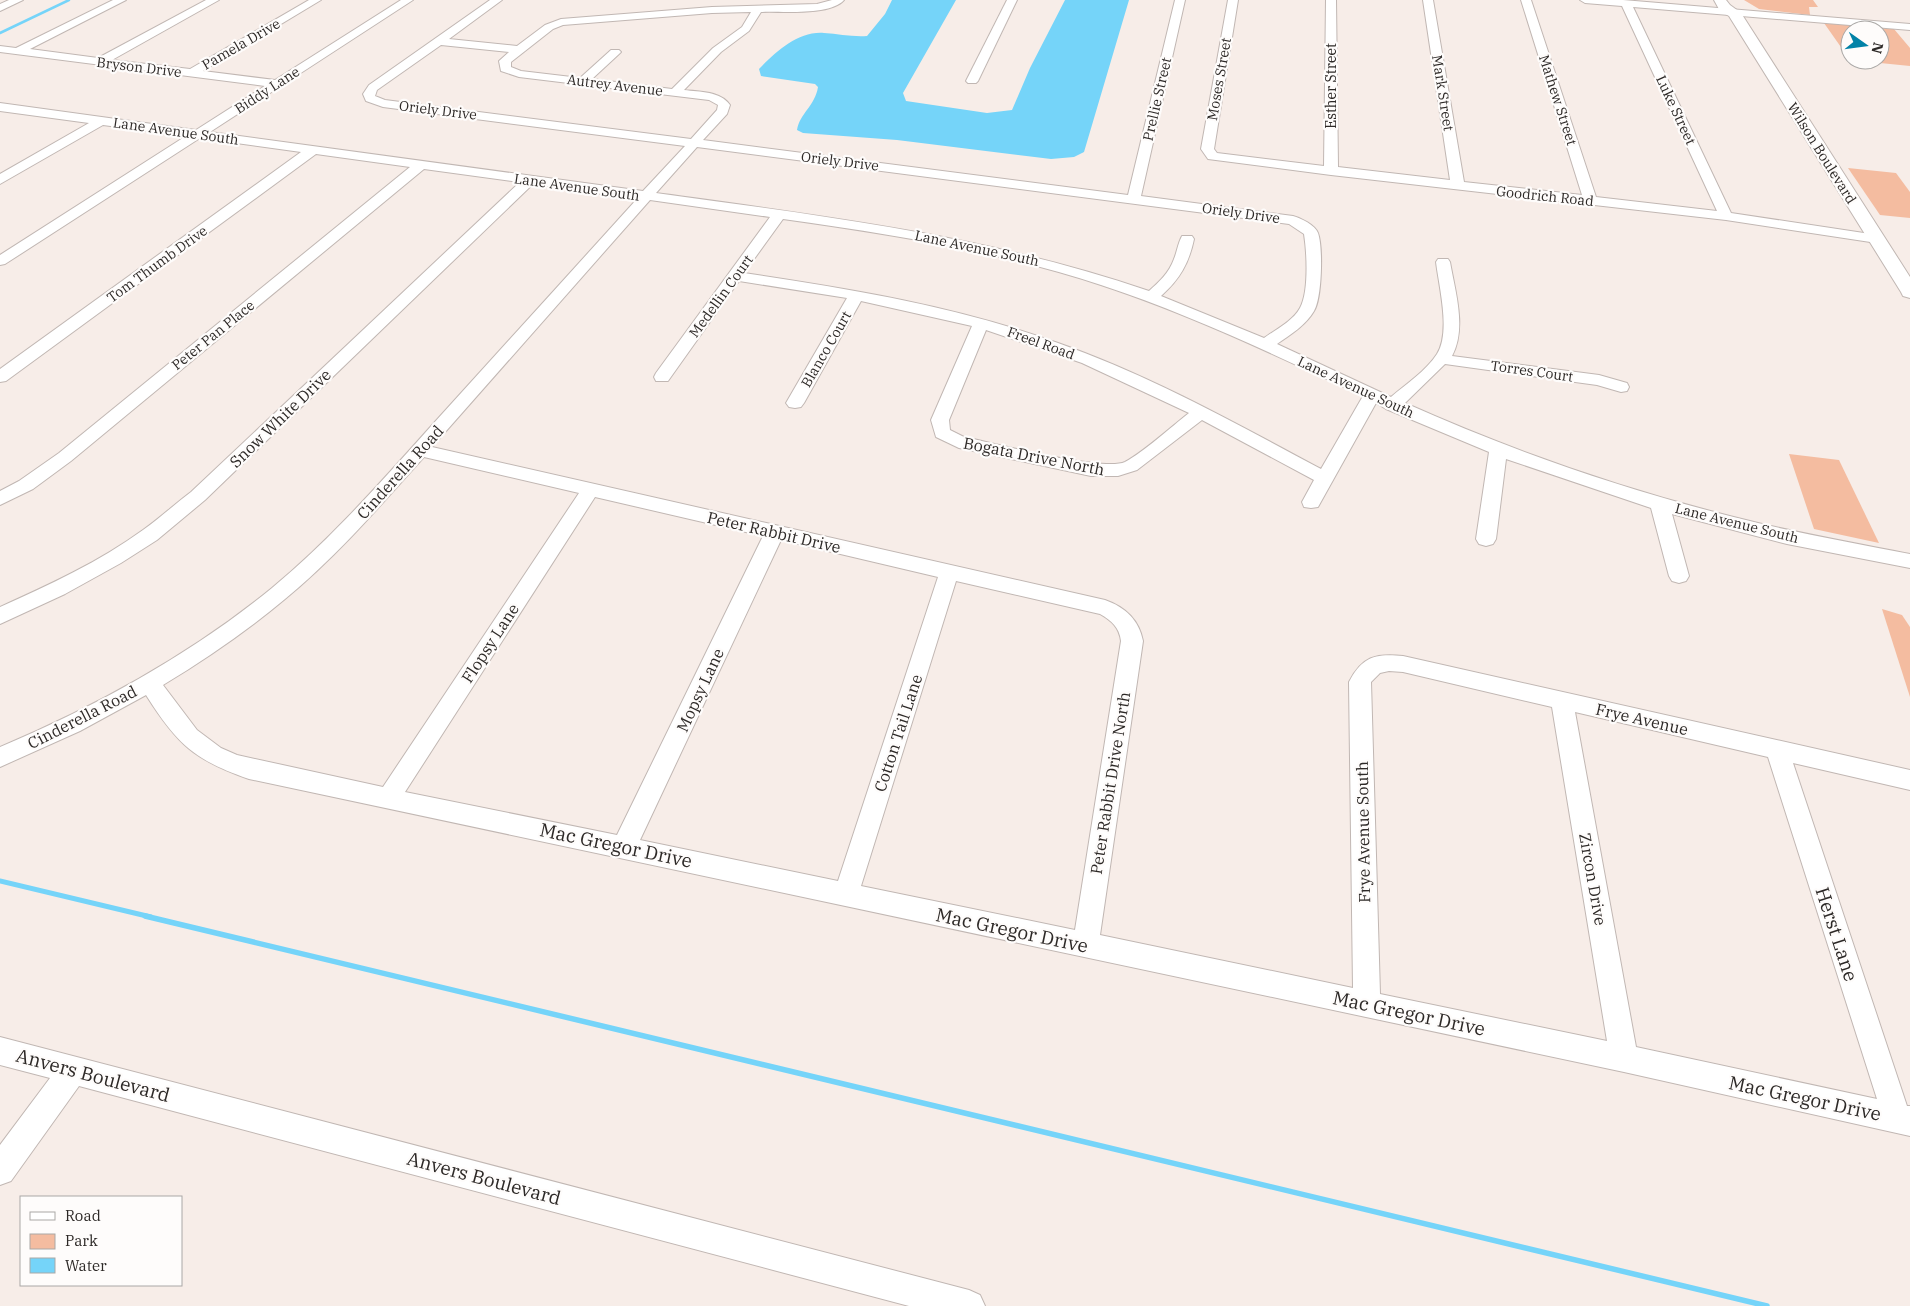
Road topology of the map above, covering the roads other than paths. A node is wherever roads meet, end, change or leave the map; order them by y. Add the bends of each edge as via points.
1 (18, 0) edge
2 (121, 0) edge
3 (214, 0) edge
4 (316, 0) edge
5 (408, 0) edge
6 (497, 0) edge
7 (839, 0) edge
8 (1012, 0) edge
9 (1180, 0) edge
10 (1232, 0) edge
11 (1331, 0) edge
12 (1428, 0) edge
13 (1526, 0) edge
14 (1586, 0) edge
15 (1591, 0) edge
16 (1720, 0) edge
17 (1626, 4) junction
18 (1733, 6) edge
19 (0, 8) edge
20 (757, 9) junction
21 (1910, 27) edge
22 (440, 41) junction
23 (0, 49) edge
24 (519, 50) junction
25 (18, 52) junction
26 (615, 52) dead end
27 (99, 62) junction
28 (192, 73) junction
29 (972, 81) dead end
30 (583, 82) junction
31 (277, 84) junction
32 (675, 92) junction
33 (720, 100) joint
34 (0, 107) edge
35 (101, 121) junction
36 (199, 134) junction
37 (694, 143) junction
38 (314, 150) junction
39 (1213, 156) joint
40 (421, 165) junction
41 (1331, 172) junction
42 (0, 180) edge
43 (530, 180) junction
44 (1458, 186) junction
45 (647, 196) junction
46 (1134, 199) junction
47 (1590, 200) junction
48 (779, 214) junction
49 (1726, 216) junction
50 (1187, 239) dead end
51 (1877, 240) junction
52 (0, 261) edge
53 (1443, 262) dead end
54 (735, 276) junction
55 (1910, 292) edge
56 (857, 294) junction
57 (1151, 297) junction
58 (980, 323) junction
59 (1265, 345) junction
60 (1441, 359) junction
61 (0, 377) edge
62 (662, 377) dead end
63 (1621, 387) dead end
64 (1372, 395) junction
65 (795, 403) dead end
66 (1392, 405) junction
67 (1200, 412) junction
68 (1498, 449) junction
69 (420, 450) junction
70 (1324, 478) junction
71 (591, 489) junction
72 (0, 499) edge
73 (1311, 502) dead end
74 (1659, 502) junction
75 (775, 532) junction
76 (1486, 539) dead end
77 (1910, 561) edge
78 (949, 573) junction
79 (1679, 576) dead end
80 (0, 616) edge
81 (1126, 621) joint
82 (1373, 666) joint
83 (149, 681) junction
84 (1562, 700) junction
85 (1777, 750) junction
86 (0, 757) edge
87 (1910, 780) edge
88 (389, 797) junction
89 (624, 847) junction
90 (846, 894) junction
91 (1085, 946) junction
92 (1367, 1004) junction
93 (0, 1050) edge
94 (1624, 1058) junction
95 (73, 1070) junction
96 (1903, 1119) edge
97 (0, 1170) edge
98 (968, 1306) edge

1 - 19 street
2 - 25 street
3 - 27 street
4 - 28 street, Pamela Drive
5 - 31 street, Biddy Lane
6 - 22 street
7 - 20 street via 817,7
8 - 29 street
9 - 46 street, Prellie Street
10 - 39 street, Moses Street via 1208,149
11 - 41 street, Esther Street
12 - 44 street, Mark Street
13 - 47 street, Mathew Street
14 - 15 street
15 - 17 street
16 - 18 main road, Wilson Boulevard via 1725,8
17 - 18 street
17 - 49 street, Luke Street
18 - 21 street
18 - 51 main road, Wilson Boulevard
20 - 24 street via 570,20 549,27
20 - 32 street via 746,30 717,49
22 - 24 street
22 - 37 street, Oriely Drive via 373,88 368,94 370,98 383,103
23 - 25 street, Bryson Drive
24 - 30 street, Autrey Avenue via 505,61 505,69 510,72
25 - 27 street, Bryson Drive
26 - 30 street
27 - 28 street, Bryson Drive
28 - 31 street, Bryson Drive
30 - 32 street, Autrey Avenue
31 - 36 street, Biddy Lane
32 - 33 street, Autrey Avenue
33 - 37 street, Cinderella Road via 724,105 723,111
34 - 35 street, Lane Avenue South
35 - 36 street, Lane Avenue South
35 - 42 street
36 - 38 street, Lane Avenue South
36 - 52 street, Biddy Lane
37 - 45 street, Cinderella Road
37 - 46 street, Oriely Drive
38 - 40 street, Lane Avenue South
38 - 61 street, Tom Thumb Drive
39 - 41 street, Goodrich Road
40 - 43 street, Lane Avenue South
40 - 72 street, Peter Pan Place via 65,457
41 - 44 street, Goodrich Road
43 - 45 street, Lane Avenue South
43 - 80 street, Snow White Drive via 174,516 97,568
44 - 47 street, Goodrich Road
45 - 48 street, Lane Avenue South
45 - 69 street, Cinderella Road
46 - 59 street, Oriely Drive via 1280,217 1308,229 1312,239 1310,305 1299,319
47 - 49 street, Goodrich Road
48 - 54 street, Medellin Court
48 - 57 street, Lane Avenue South via 983,247 1064,268
49 - 51 street, Goodrich Road
50 - 57 street via 1178,272
51 - 55 main road, Wilson Boulevard
53 - 60 street via 1451,337
54 - 56 street, Freel Road
54 - 62 street, Medellin Court
56 - 58 street, Freel Road
56 - 65 street, Blanco Court
57 - 59 street, Lane Avenue South
58 - 67 street, Freel Road via 1088,360
58 - 67 street, Bogata Drive North via 940,420 942,433 959,442 1091,470 1112,470 1131,466
59 - 64 street, Lane Avenue South
60 - 63 street, Torres Court via 1599,380
60 - 66 street
64 - 66 street, Lane Avenue South
64 - 70 street
66 - 68 street, Lane Avenue South
67 - 70 street, Freel Road
68 - 74 street, Lane Avenue South
68 - 76 street
69 - 71 street, Peter Rabbit Drive
69 - 83 street, Cinderella Road via 347,530 280,593 220,637
70 - 73 street
71 - 75 street, Peter Rabbit Drive
71 - 88 street, Flopsy Lane
74 - 77 street, Lane Avenue South via 1787,537
74 - 79 street
75 - 78 street, Peter Rabbit Drive
75 - 89 street, Mopsy Lane
78 - 81 street, Peter Rabbit Drive via 1105,608
78 - 90 street, Cotton Tail Lane
81 - 91 street, Peter Rabbit Drive North via 1132,641
82 - 84 street, Frye Avenue via 1403,664
82 - 92 street, Frye Avenue South via 1364,672 1360,682
83 - 86 street, Cinderella Road via 91,714
83 - 88 street, Mac Gregor Drive via 181,730 209,753 248,769
84 - 85 street, Frye Avenue
84 - 94 street, Zircon Drive
85 - 87 street, Frye Avenue
85 - 96 street, Herst Lane
88 - 89 street, Mac Gregor Drive
89 - 90 street, Mac Gregor Drive
90 - 91 street, Mac Gregor Drive
91 - 92 street, Mac Gregor Drive
92 - 94 street, Mac Gregor Drive
93 - 95 street, Anvers Boulevard
94 - 96 street, Mac Gregor Drive
95 - 97 street
95 - 98 street, Anvers Boulevard

